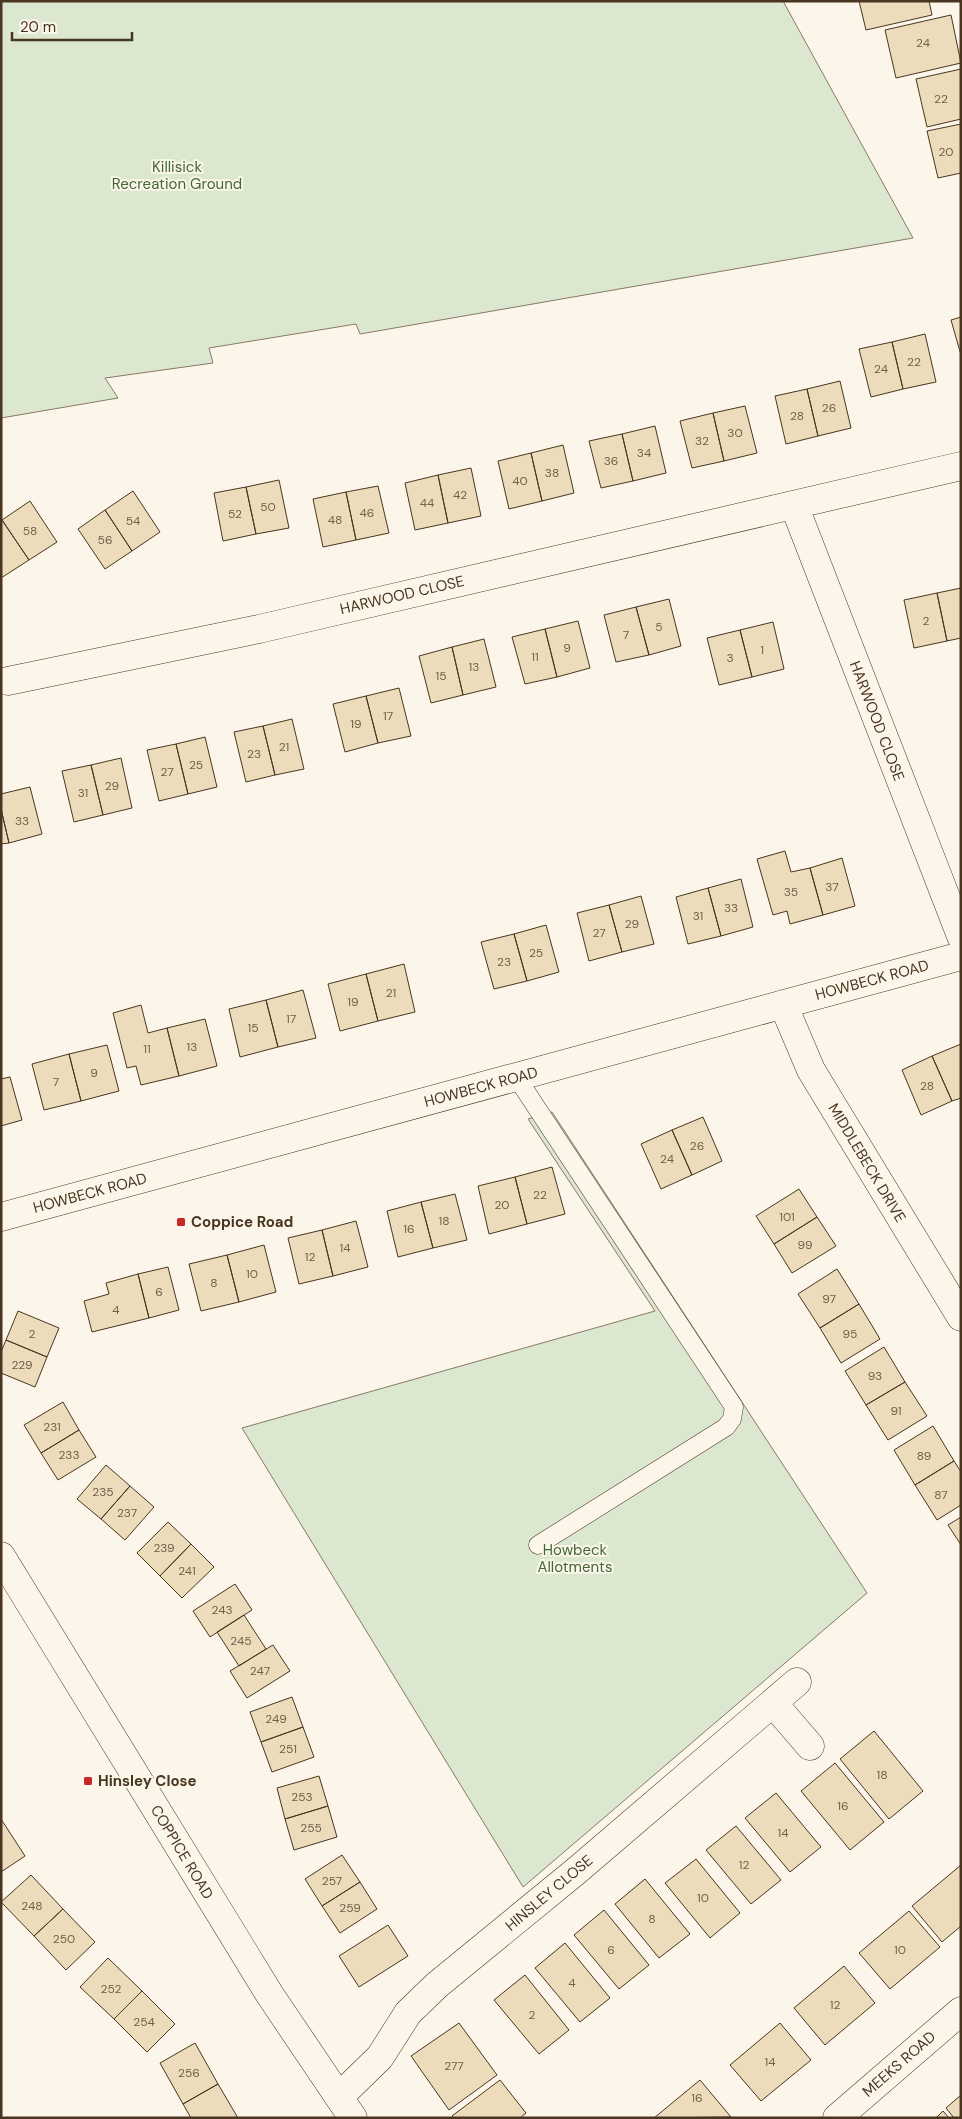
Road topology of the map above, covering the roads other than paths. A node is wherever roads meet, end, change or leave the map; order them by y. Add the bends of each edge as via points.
1 (961, 466) edge
2 (794, 505) junction
3 (4, 684) edge
4 (961, 936) edge
5 (961, 956) edge
6 (783, 1004) junction
7 (516, 1078) junction
8 (1, 1217) edge
9 (961, 1317) edge
10 (538, 1545) dead end
11 (1, 1556) edge
12 (798, 1682) dead end
13 (773, 1703) junction
14 (810, 1746) dead end
15 (961, 2011) edge
16 (346, 2108) edge
17 (836, 2118) edge

1 - 2 street, HARWOOD CLOSE
2 - 3 street, HARWOOD CLOSE via 259,629
2 - 4 street, HARWOOD CLOSE
5 - 6 street, HOWBECK ROAD
6 - 7 street, HOWBECK ROAD
6 - 9 street, MIDDLEBECK DRIVE via 810,1070
7 - 8 street, HOWBECK ROAD
7 - 10 lane via 734,1407 732,1419 726,1427
11 - 16 street, COPPICE ROAD via 270,1996
12 - 13 street, HINSLEY CLOSE
13 - 14 street
13 - 16 street, HINSLEY CLOSE via 437,1985 408,2013
15 - 17 street, MEEKS ROAD

